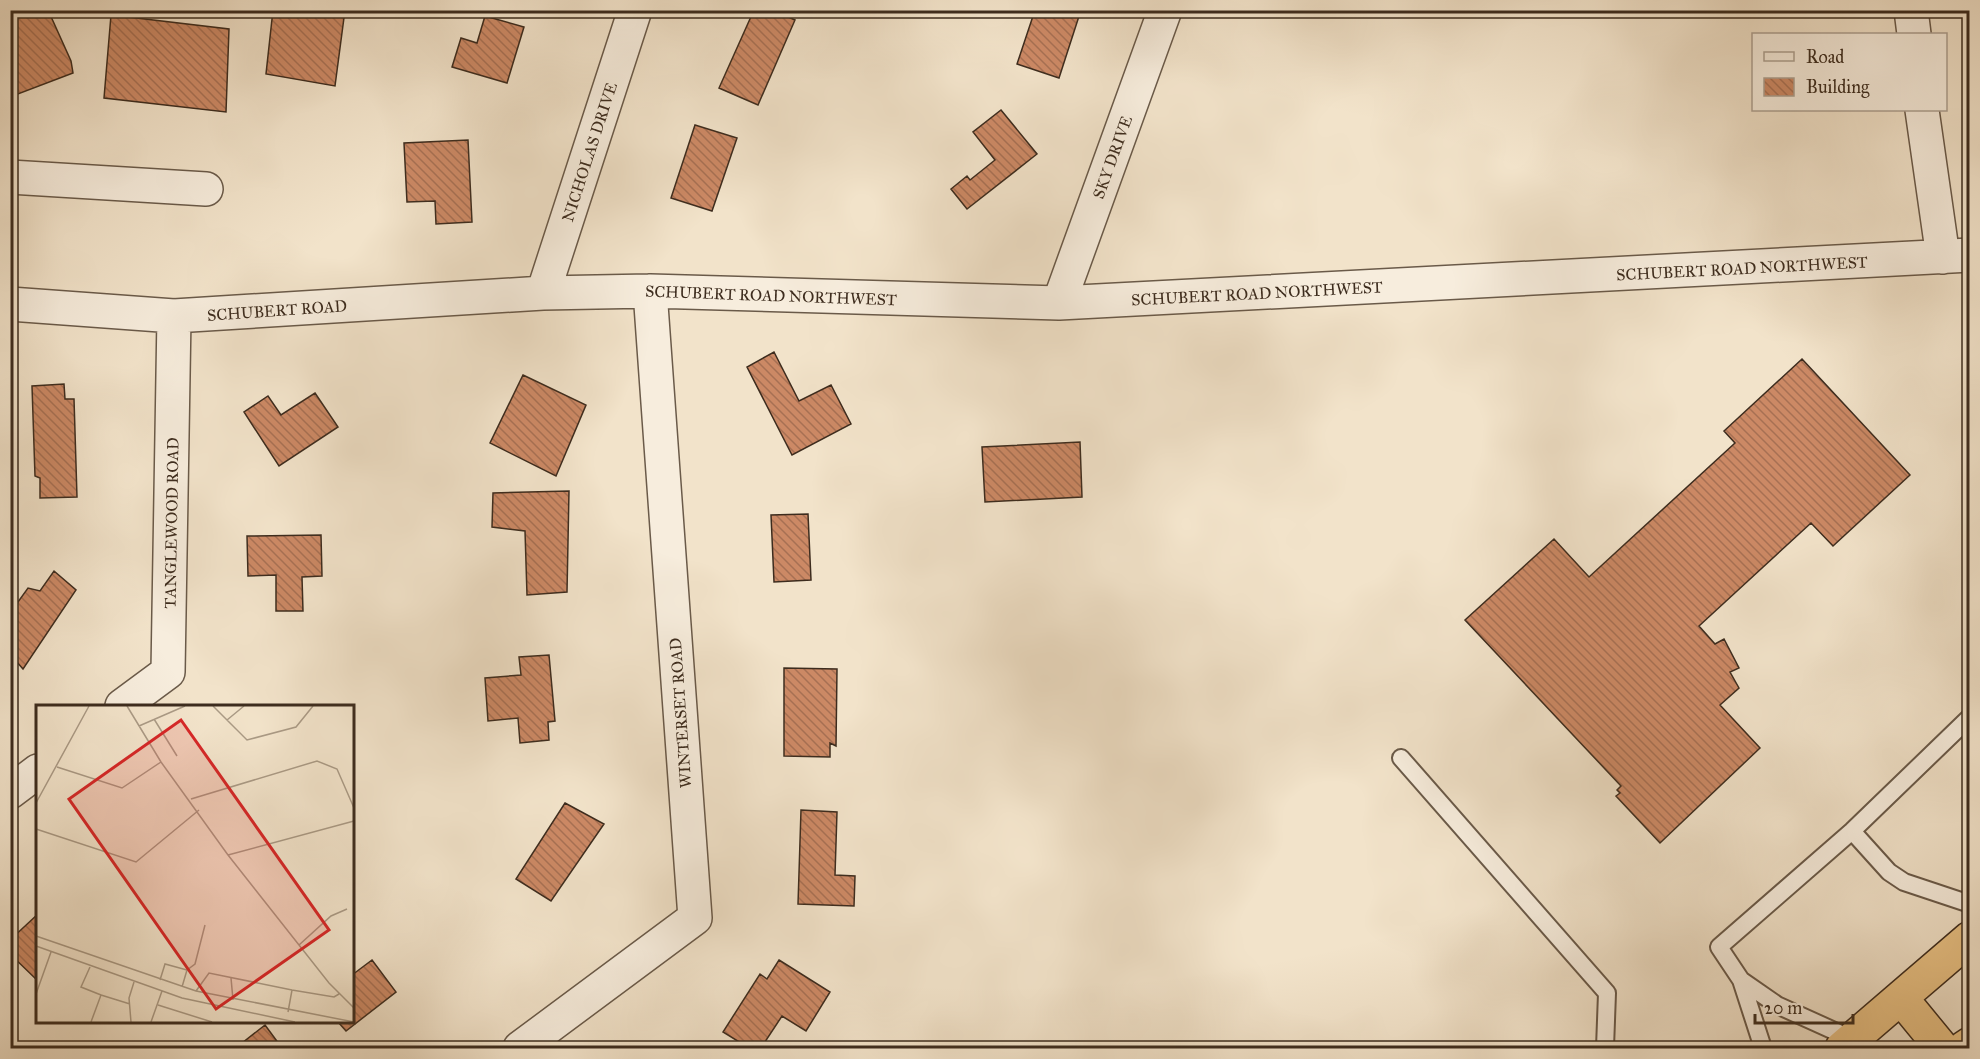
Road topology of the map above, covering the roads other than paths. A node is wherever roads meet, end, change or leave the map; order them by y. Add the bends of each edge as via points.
1 (635, 10) edge
2 (1165, 10) edge
3 (1911, 10) edge
4 (1914, 33) edge
5 (1922, 111) edge
6 (10, 177) edge
7 (206, 189) dead end
8 (1956, 256) edge
9 (650, 291) junction
10 (543, 293) junction
11 (1059, 303) junction
12 (10, 304) edge
13 (174, 316) junction
14 (123, 705) edge
15 (1970, 717) edge
16 (1401, 758) dead end
17 (36, 772) edge
18 (10, 792) edge
19 (1852, 831) junction
20 (1970, 904) edge
21 (1970, 938) edge
22 (1741, 980) junction
23 (1901, 998) junction
24 (1847, 1044) edge
25 (1970, 1044) edge
26 (520, 1048) edge
27 (1605, 1048) edge
28 (1763, 1048) edge
29 (1942, 1048) edge
30 (1964, 1048) edge

1 - 10 street, NICHOLAS DRIVE
2 - 11 street, SKY DRIVE
3 - 4 street
5 - 8 street
6 - 7 street
8 - 11 street, SCHUBERT ROAD NORTHWEST
9 - 10 street, SCHUBERT ROAD NORTHWEST
9 - 11 street, SCHUBERT ROAD NORTHWEST
9 - 26 street, WINTERSET ROAD via 695,918
10 - 13 street, SCHUBERT ROAD
12 - 13 street, SCHUBERT ROAD
13 - 14 street, TANGLEWOOD ROAD via 168,672
15 - 19 lane
16 - 27 lane via 1606,993
17 - 18 street
19 - 20 lane via 1889,872 1904,882
19 - 22 lane via 1719,947
21 - 23 highway
22 - 24 lane
22 - 28 lane
23 - 24 highway
23 - 29 highway
25 - 30 highway

